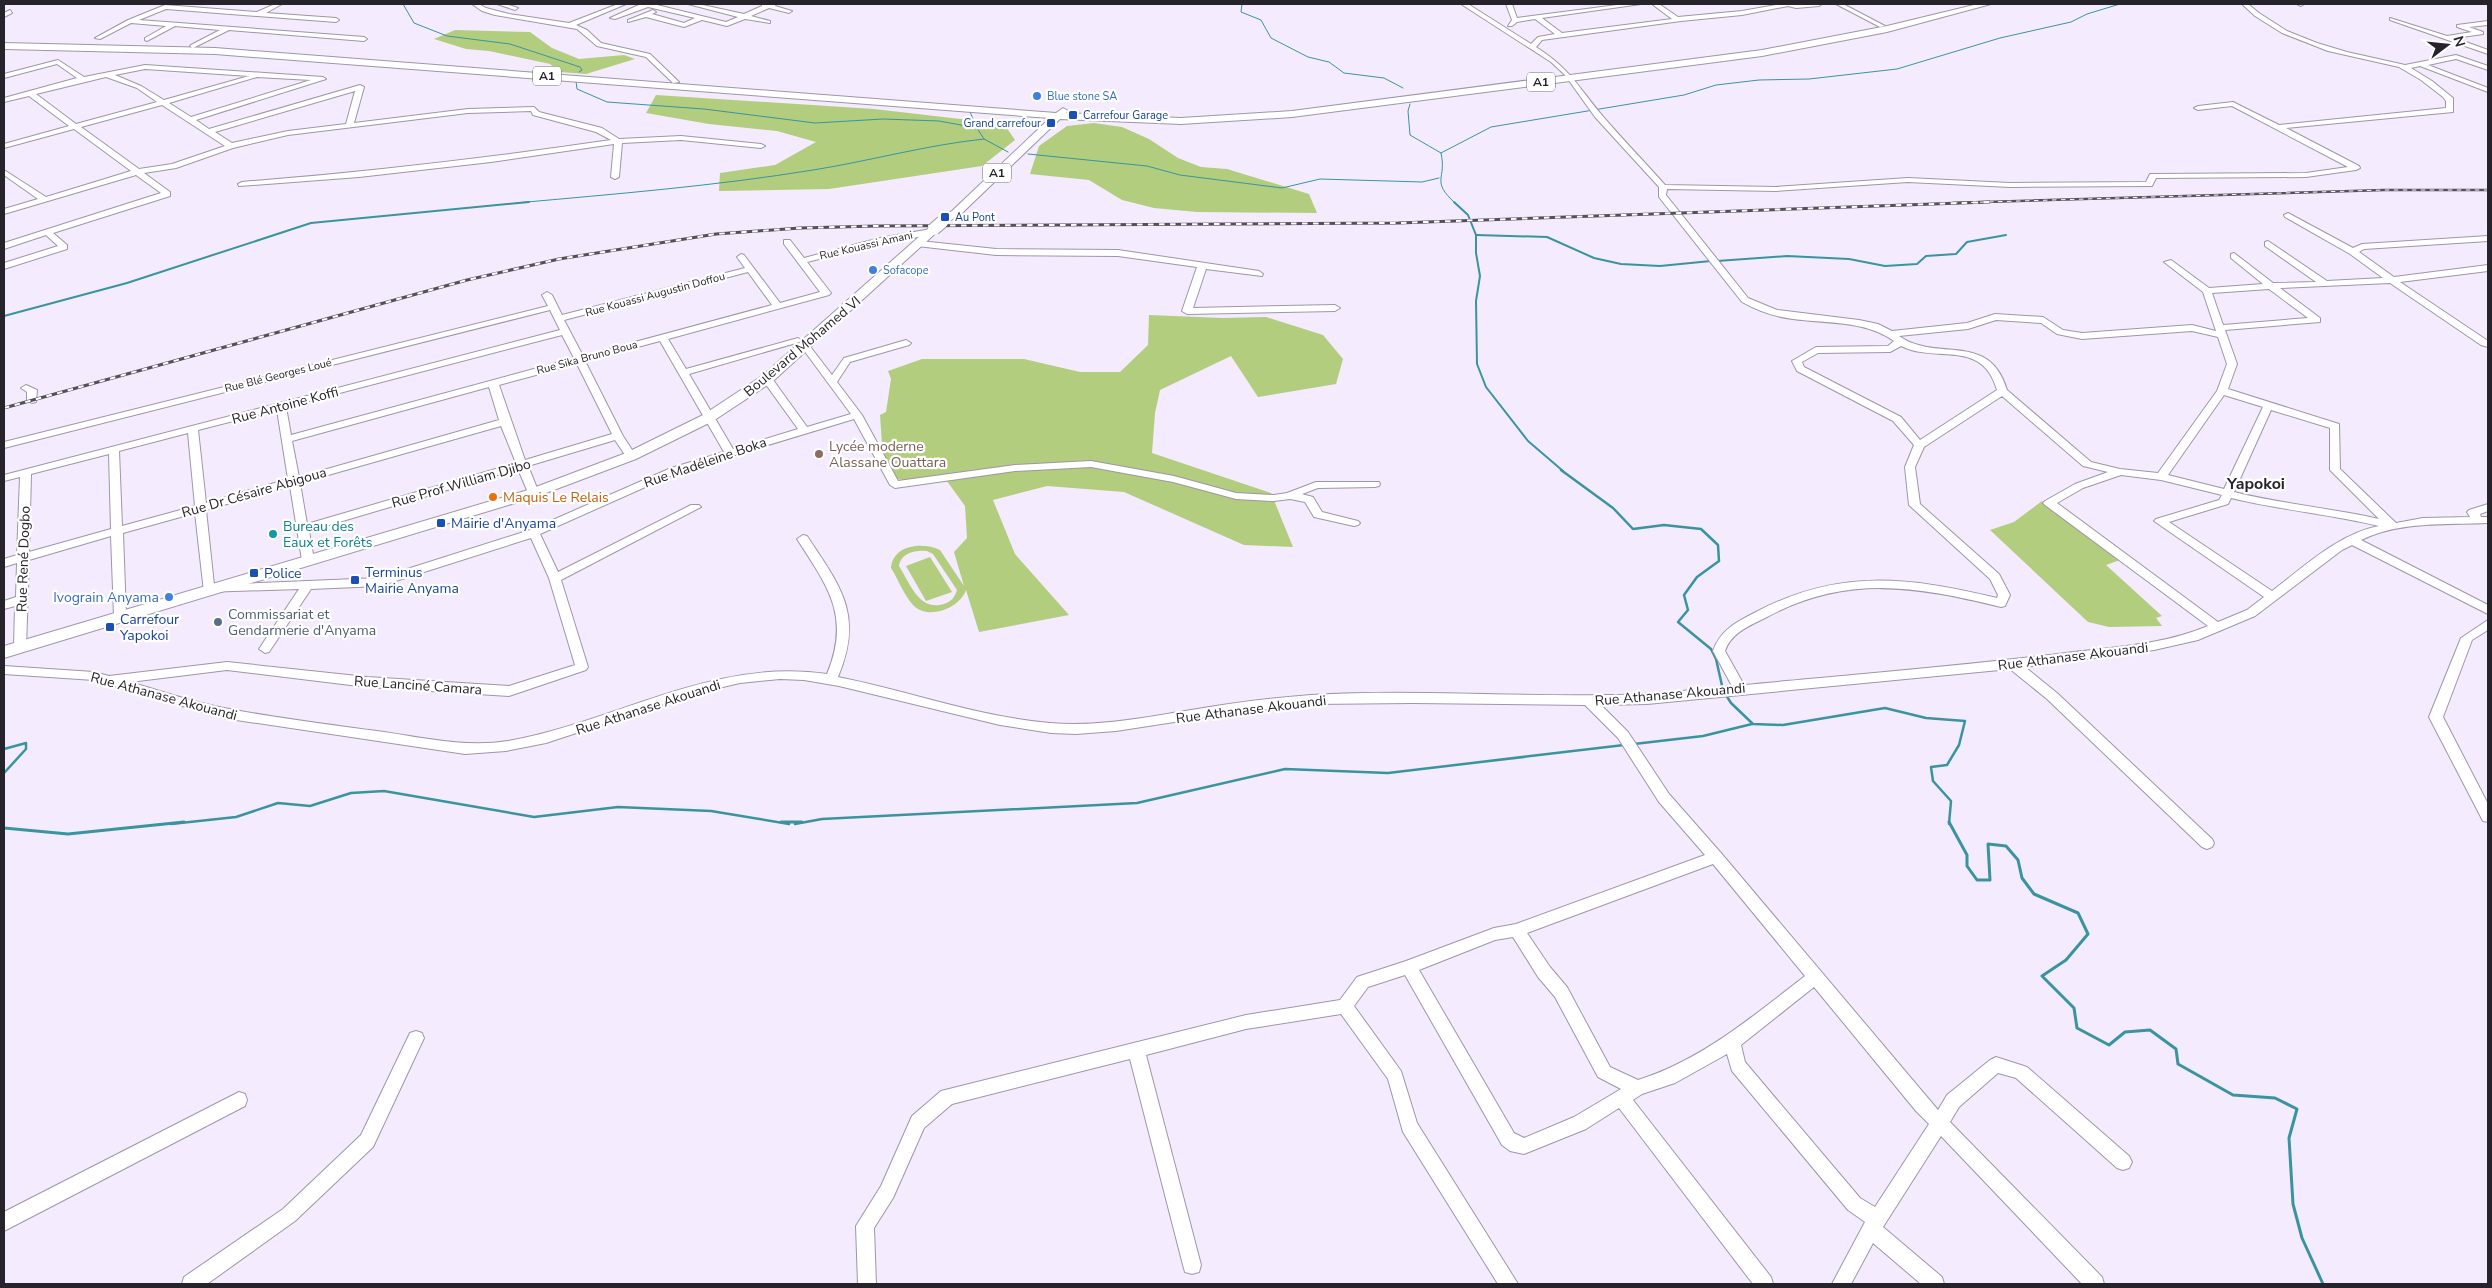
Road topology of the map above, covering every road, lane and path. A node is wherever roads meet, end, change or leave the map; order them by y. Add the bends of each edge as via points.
1 (279, 4) edge
2 (475, 4) edge
3 (499, 4) edge
4 (623, 4) edge
5 (647, 4) edge
6 (691, 4) edge
7 (760, 4) edge
8 (1464, 4) edge
9 (1509, 4) edge
10 (1638, 4) edge
11 (1655, 4) edge
12 (1785, 4) edge
13 (1819, 4) edge
14 (1839, 4) edge
15 (1971, 4) edge
16 (1987, 4) edge
17 (2245, 4) edge
18 (771, 5) edge
19 (1608, 6) edge
20 (515, 8) dead end
21 (664, 8) junction
22 (482, 9) junction
23 (721, 10) junction
24 (789, 10) dead end
25 (259, 14) junction
26 (647, 15) junction
27 (744, 16) junction
28 (1536, 17) junction
29 (613, 18) dead end
30 (704, 18) junction
31 (2392, 18) dead end
32 (1679, 19) junction
33 (336, 20) dead end
34 (1516, 20) junction
35 (130, 21) junction
36 (630, 21) dead end
37 (768, 22) dead end
38 (2488, 23) edge
39 (174, 24) junction
40 (570, 25) junction
41 (1882, 26) junction
42 (228, 28) junction
43 (1505, 30) junction
44 (1560, 34) junction
45 (98, 38) dead end
46 (2447, 38) junction
47 (147, 39) dead end
48 (364, 39) dead end
49 (193, 46) junction
50 (1532, 48) junction
51 (5, 49) edge
52 (2488, 52) edge
53 (2420, 64) junction
54 (2405, 68) junction
55 (2488, 68) edge
56 (106, 74) junction
57 (265, 74) junction
58 (4, 76) edge
59 (1568, 76) junction
60 (83, 79) junction
61 (676, 82) junction
62 (2488, 90) edge
63 (30, 93) junction
64 (4, 100) edge
65 (163, 102) junction
66 (2198, 108) dead end
67 (1061, 113) junction
68 (191, 120) junction
69 (349, 126) junction
70 (73, 127) junction
71 (2278, 127) junction
72 (207, 132) junction
73 (618, 141) junction
74 (4, 146) edge
75 (231, 146) junction
76 (760, 146) dead end
77 (137, 172) junction
78 (5, 175) edge
79 (615, 177) dead end
80 (242, 184) dead end
81 (1663, 187) junction
82 (45, 200) junction
83 (4, 212) edge
84 (2288, 215) dead end
85 (936, 228) junction
86 (47, 232) junction
87 (2488, 238) edge
88 (787, 242) dead end
89 (920, 244) junction
90 (2268, 244) dead end
91 (4, 246) edge
92 (2353, 252) junction
93 (2234, 256) dead end
94 (741, 257) dead end
95 (801, 261) junction
96 (2168, 262) dead end
97 (4, 266) edge
98 (1202, 266) junction
99 (2488, 268) edge
100 (750, 269) junction
101 (1259, 274) dead end
102 (2392, 280) junction
103 (2325, 284) junction
104 (2271, 286) junction
105 (2207, 291) junction
106 (547, 295) dead end
107 (553, 306) junction
108 (778, 306) junction
109 (1335, 308) dead end
110 (559, 319) junction
111 (566, 331) junction
112 (2220, 332) junction
113 (1892, 334) junction
114 (662, 337) junction
115 (1901, 341) junction
116 (906, 343) dead end
117 (802, 344) junction
118 (2488, 344) edge
119 (581, 360) junction
120 (682, 372) junction
121 (767, 380) junction
122 (493, 382) junction
123 (832, 382) junction
124 (26, 388) dead end
125 (2002, 391) junction
126 (2222, 391) junction
127 (32, 400) dead end
128 (281, 406) junction
129 (2268, 406) junction
130 (857, 415) junction
131 (708, 418) junction
132 (505, 422) junction
133 (193, 428) junction
134 (804, 430) junction
135 (618, 436) junction
136 (287, 439) junction
137 (4, 445) edge
138 (1919, 445) junction
139 (114, 449) junction
140 (730, 452) junction
141 (631, 456) junction
142 (522, 465) junction
143 (26, 472) junction
144 (2120, 472) junction
145 (2161, 477) junction
146 (4, 478) edge
147 (294, 481) junction
148 (1375, 484) dead end
149 (533, 492) junction
150 (2226, 494) junction
151 (1289, 496) junction
152 (695, 507) dead end
153 (2488, 507) edge
154 (199, 508) junction
155 (2483, 519) edge
156 (1354, 523) dead end
157 (2392, 525) junction
158 (304, 529) junction
159 (118, 531) junction
160 (534, 534) junction
161 (802, 539) dead end
162 (2351, 540) junction
163 (23, 558) junction
164 (308, 560) junction
165 (4, 563) edge
166 (555, 578) junction
167 (307, 586) junction
168 (208, 589) junction
169 (2273, 597) junction
170 (21, 600) junction
171 (4, 605) edge
172 (2488, 610) edge
173 (120, 616) junction
174 (2488, 624) edge
175 (2218, 628) junction
176 (20, 647) junction
177 (265, 650) dead end
178 (4, 652) edge
179 (2013, 664) junction
180 (4, 670) edge
181 (831, 679) junction
182 (110, 680) junction
183 (1736, 689) junction
184 (1589, 701) junction
185 (2488, 817) edge
186 (2207, 843) dead end
187 (1716, 857) junction
188 (1517, 930) junction
189 (1409, 967) junction
190 (1815, 977) junction
191 (1345, 1006) junction
192 (416, 1038) dead end
193 (1732, 1042) junction
194 (1136, 1050) junction
195 (1637, 1088) junction
196 (1622, 1099) junction
197 (239, 1100) dead end
198 (1940, 1123) junction
199 (2123, 1162) dead end
200 (4, 1222) edge
201 (1874, 1224) junction
202 (1192, 1265) dead end
203 (191, 1284) edge
204 (867, 1284) edge
205 (1509, 1284) edge
206 (1764, 1284) edge
207 (1840, 1284) edge
208 (1935, 1284) edge
209 (2095, 1284) edge

1 - 25 street
2 - 22 street
3 - 20 street
3 - 22 street
4 - 40 street
5 - 21 street
5 - 29 street
6 - 23 street
7 - 18 street
8 - 43 street
9 - 34 street
10 - 19 street
11 - 32 street
12 - 13 street
12 - 32 street
14 - 41 street
15 - 41 main road, A1
16 - 59 main road, A1 via 1811,44
17 - 54 street via 2275,27 2299,39
18 - 24 street
18 - 27 street
19 - 28 street
21 - 26 street
21 - 30 street
22 - 40 street
23 - 27 street
23 - 30 street
25 - 33 street
25 - 35 street via 165,6
25 - 42 street
26 - 30 street via 684,25
26 - 36 street
27 - 30 street via 727,24
27 - 37 street
28 - 34 street
28 - 44 street
31 - 46 street
32 - 44 street
34 - 43 street
35 - 39 street
35 - 45 street
38 - 46 street via 2459,26 2481,33
39 - 42 street
39 - 47 street
40 - 61 street via 584,31 599,45 648,55
41 - 59 main road, A1 via 1762,48
42 - 48 street
42 - 49 street
43 - 50 street
44 - 50 street via 1540,38
46 - 52 street
49 - 51 main road, A1
49 - 61 main road, A1
50 - 59 street via 1553,60
51 - 67 main road, A1 via 109,47 215,51
53 - 54 street
53 - 55 street via 2456,57
53 - 62 street
54 - 71 street via 2435,86 2450,100 2450,110
56 - 57 street via 145,67
56 - 60 street
56 - 65 street via 139,87
57 - 65 street
57 - 68 street via 323,79
58 - 60 street via 58,62
59 - 67 main road, A1 via 1230,120 1144,121
59 - 81 street via 1598,115
60 - 63 street
61 - 67 main road, A1
63 - 64 street
63 - 70 street
65 - 68 street
65 - 70 street
66 - 71 street via 2233,104
67 - 85 main road, Boulevard Mohamed VI / A1 via 956,213
68 - 72 street
69 - 72 street via 360,87
69 - 73 street via 468,111 534,109 536,114 599,130
69 - 75 street via 294,132
70 - 74 street
70 - 77 street
71 - 81 street via 2356,168 2306,175 2153,176 2149,184 2010,185 1908,180 1776,189
72 - 75 street
73 - 76 street via 681,138
73 - 79 street
73 - 80 street via 359,175
75 - 77 street via 173,166
77 - 82 street
77 - 86 street via 167,194
78 - 82 street
81 - 113 street via 1662,195 1745,300 1754,306 1800,317 1866,323
82 - 83 street
84 - 92 street
85 - 89 main road, Boulevard Mohamed VI / A1
85 - 95 street, Rue Kouassi Amani
86 - 91 street
86 - 97 street via 64,247
87 - 92 street via 2362,247
88 - 95 street, Rue Sika Bruno Boua
89 - 98 street via 996,252 1118,253
89 - 117 main road, Boulevard Mohamed VI / A1
90 - 103 street
92 - 102 street
93 - 104 street
94 - 100 street
95 - 108 street, Rue Sika Bruno Boua via 826,293
96 - 105 street
98 - 101 street
98 - 109 street via 1187,311
99 - 102 street
100 - 108 street
100 - 110 street, Rue Kouassi Augustin Doffou
102 - 103 street
102 - 118 street
103 - 104 street
104 - 105 street
104 - 112 street via 2317,320
105 - 112 street
106 - 107 street
107 - 110 street
107 - 137 street, Rue Blé Georges Loué
108 - 114 street, Rue Sika Bruno Boua
110 - 111 street
111 - 119 street
111 - 128 street, Rue Antoine Koffi
112 - 113 street via 2192,328 2082,336 2060,332 2043,320 1994,317 1968,326
112 - 126 street via 2232,364
113 - 115 street
114 - 119 street, Rue Sika Bruno Boua
114 - 120 street
115 - 125 street via 1913,348 1975,355 1985,360 2000,382
115 - 138 street via 1890,349 1816,350 1797,361 1800,369 1897,419
116 - 123 street via 847,360
117 - 120 street
117 - 121 main road, Boulevard Mohamed VI / A1
117 - 123 street
119 - 122 street, Rue Sika Bruno Boua
119 - 135 street
120 - 131 street
121 - 131 main road, Boulevard Mohamed VI / A1
121 - 134 street
122 - 132 street
122 - 136 street, Rue Sika Bruno Boua
123 - 130 street
124 - 127 street via 32,390
125 - 138 street
125 - 144 street via 2088,464
126 - 129 street
126 - 145 street
128 - 133 street, Rue Antoine Koffi
128 - 136 street
129 - 150 street
129 - 157 street via 2335,426 2335,470
130 - 134 street, Rue Madéleine Boka
130 - 151 street via 895,485 1015,468 1091,464 1174,479 1236,496
131 - 140 street
131 - 141 main road, Boulevard Mohamed VI / A1
132 - 142 street
132 - 147 street, Rue Dr Césaire Abigoua
133 - 139 street, Rue Antoine Koffi
133 - 154 street
134 - 140 street, Rue Madéleine Boka
135 - 141 street
135 - 142 street, Rue Prof William Djibo
136 - 147 street
138 - 183 street via 1910,467 1916,505 1995,578 2004,595 2001,603 1944,590 1876,584 1840,586 1805,596 1767,611 1721,640 1719,651
139 - 143 street, Rue Antoine Koffi
139 - 159 street
140 - 160 street, Rue Madéleine Boka via 675,470
141 - 149 main road, Boulevard Mohamed VI / A1
142 - 149 street
142 - 158 street, Rue Prof William Djibo
143 - 146 street, Rue Antoine Koffi
143 - 163 street, Rue René Dogbo
144 - 145 street
144 - 175 street via 2078,486 2049,503
145 - 150 street
147 - 154 street, Rue Dr Césaire Abigoua
147 - 158 street
148 - 151 street via 1316,485
149 - 164 main road, Boulevard Mohamed VI / A1
150 - 157 street
150 - 169 street via 2224,502 2160,521
151 - 156 street via 1309,499 1318,515 1324,518
152 - 166 street
153 - 155 street via 2473,512
154 - 159 street, Rue Dr Césaire Abigoua
154 - 168 street
155 - 157 street, Rue Athanase Akouandi via 2423,520
157 - 162 street, Rue Athanase Akouandi
158 - 164 street
159 - 163 street, Rue Dr Césaire Abigoua
159 - 173 street
160 - 166 street, Rue Lanciné Camara
160 - 167 street, Rue Madéleine Boka via 380,582
161 - 181 street via 827,577 846,624 841,659
162 - 169 street, Rue Athanase Akouandi
162 - 172 street
163 - 165 street, Rue Dr Césaire Abigoua
163 - 170 street, Rue René Dogbo
164 - 168 main road, Boulevard Mohamed VI / A1
166 - 182 street, Rue Lanciné Camara via 582,667 510,691 367,682 227,666
167 - 168 street, Rue Madéleine Boka
167 - 177 street
168 - 173 main road, Boulevard Mohamed VI / A1
169 - 175 street, Rue Athanase Akouandi via 2252,613
170 - 171 street
170 - 176 street, Rue René Dogbo
173 - 176 main road, Boulevard Mohamed VI / A1
174 - 185 street via 2467,638 2436,717
175 - 179 street, Rue Athanase Akouandi via 2154,646
176 - 178 main road, Boulevard Mohamed VI / A1
179 - 183 street, Rue Athanase Akouandi
179 - 186 street via 2052,696
180 - 182 street, Rue Athanase Akouandi via 87,675
181 - 182 street, Rue Athanase Akouandi via 780,675 719,683 562,735 522,745 473,750 222,713
181 - 184 street, Rue Athanase Akouandi via 1002,720 1076,729 1131,725 1284,702 1332,699
183 - 184 street, Rue Athanase Akouandi via 1647,699
184 - 187 street via 1623,735 1664,798
187 - 188 street
187 - 190 street
188 - 189 street via 1494,934
188 - 195 street via 1561,992 1604,1072
189 - 191 street via 1363,982
189 - 196 street via 1508,1139 1516,1144 1524,1146 1580,1124
190 - 193 street
190 - 198 street
191 - 194 street via 1246,1022
191 - 205 street via 1395,1076 1409,1126
192 - 203 street via 367,1141 288,1215
193 - 195 street via 1669,1078
193 - 201 street via 1738,1066
194 - 202 street
194 - 204 street via 947,1097 918,1122 887,1192 865,1226
195 - 196 street
196 - 206 street
197 - 200 street
198 - 199 street via 1953,1102 1996,1065 2021,1072
198 - 201 street
198 - 209 street
201 - 207 street
201 - 208 street

